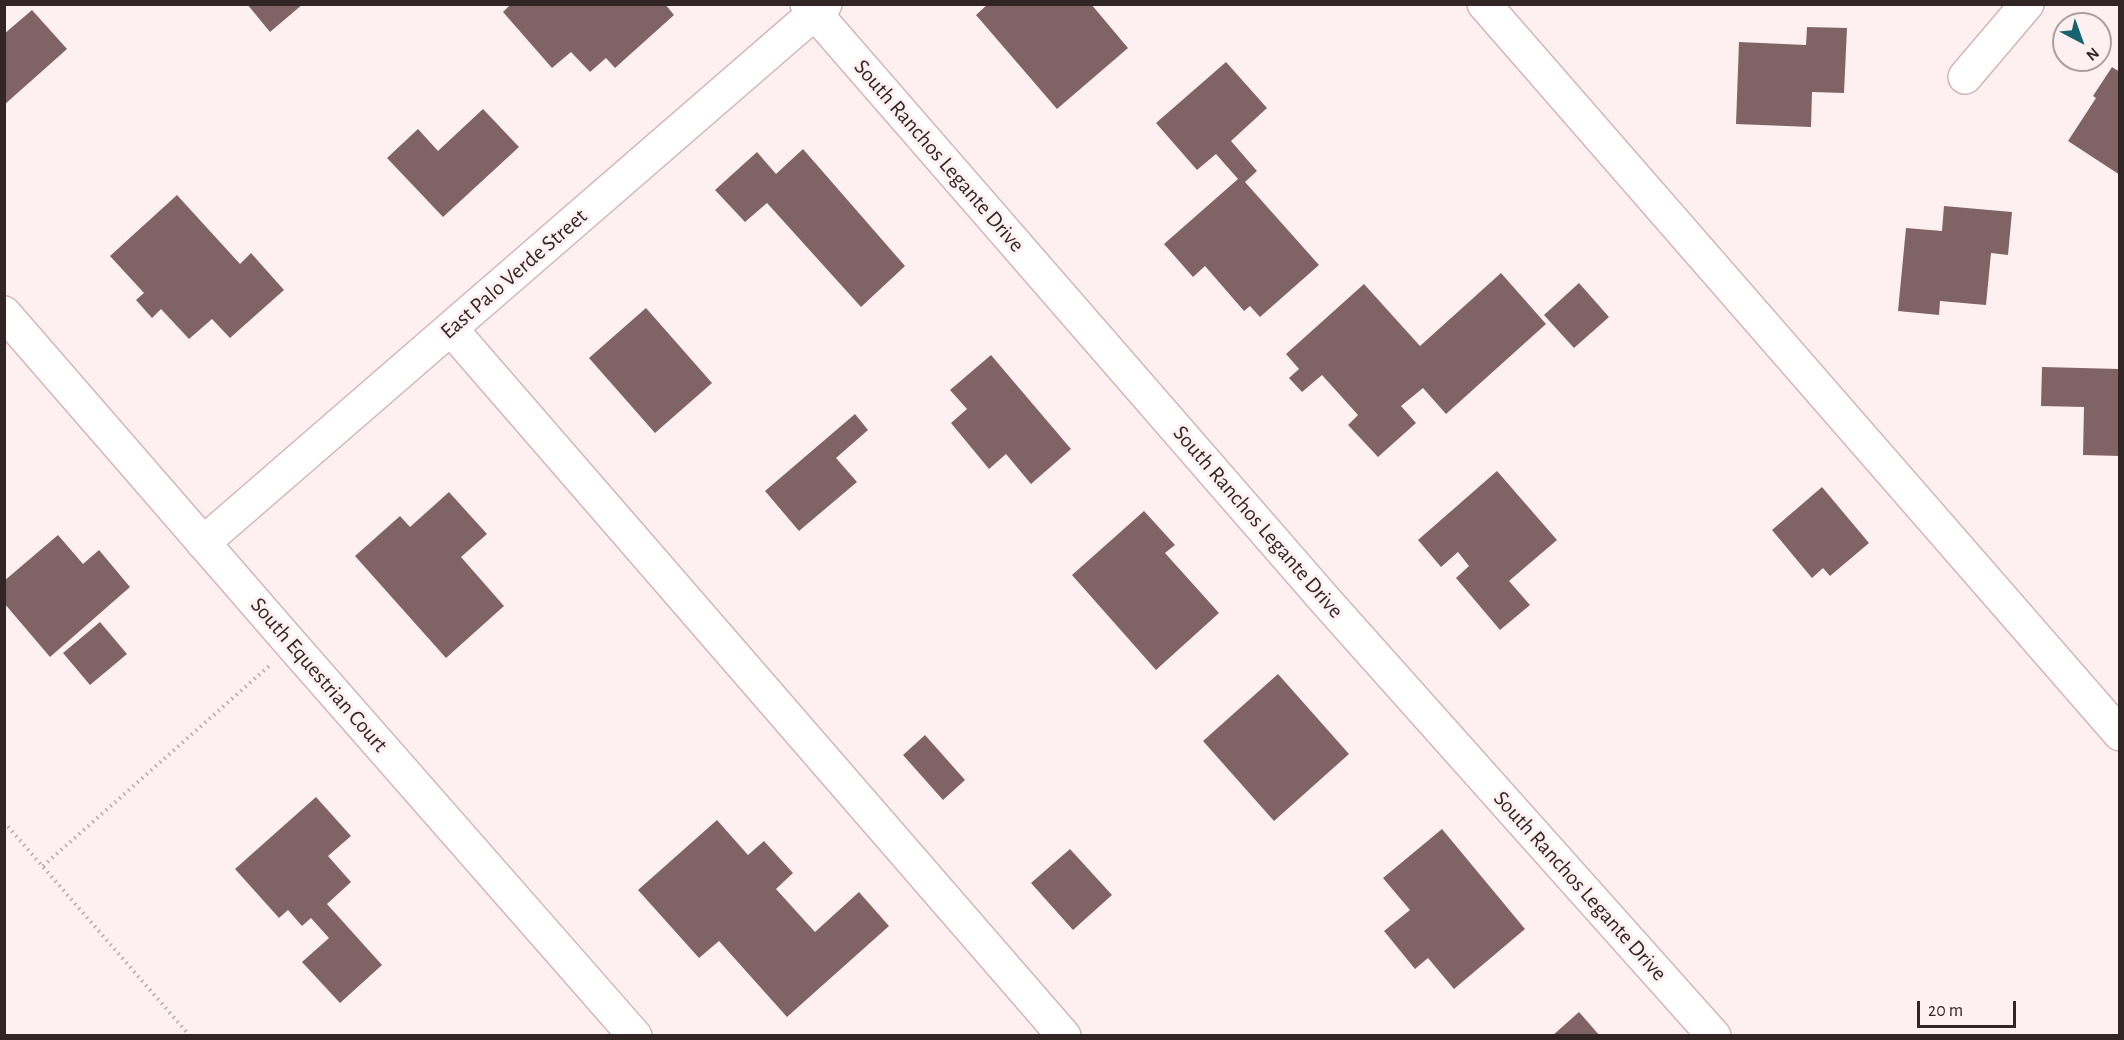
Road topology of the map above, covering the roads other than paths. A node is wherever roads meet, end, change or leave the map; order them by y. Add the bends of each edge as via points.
1 (1484, 4) edge
2 (2027, 4) edge
3 (816, 7) edge
4 (1965, 77) dead end
5 (4, 313) edge
6 (451, 329) junction
7 (203, 543) junction
8 (2120, 734) edge
9 (635, 1035) edge
10 (1064, 1035) edge
11 (1714, 1035) edge

1 - 8 street
2 - 4 street
3 - 6 street, East Palo Verde Street
3 - 11 street, South Ranchos Legante Drive via 1325,600
5 - 7 street, South Equestrian Court
6 - 7 street, East Palo Verde Street
6 - 10 street
7 - 9 street, South Equestrian Court

